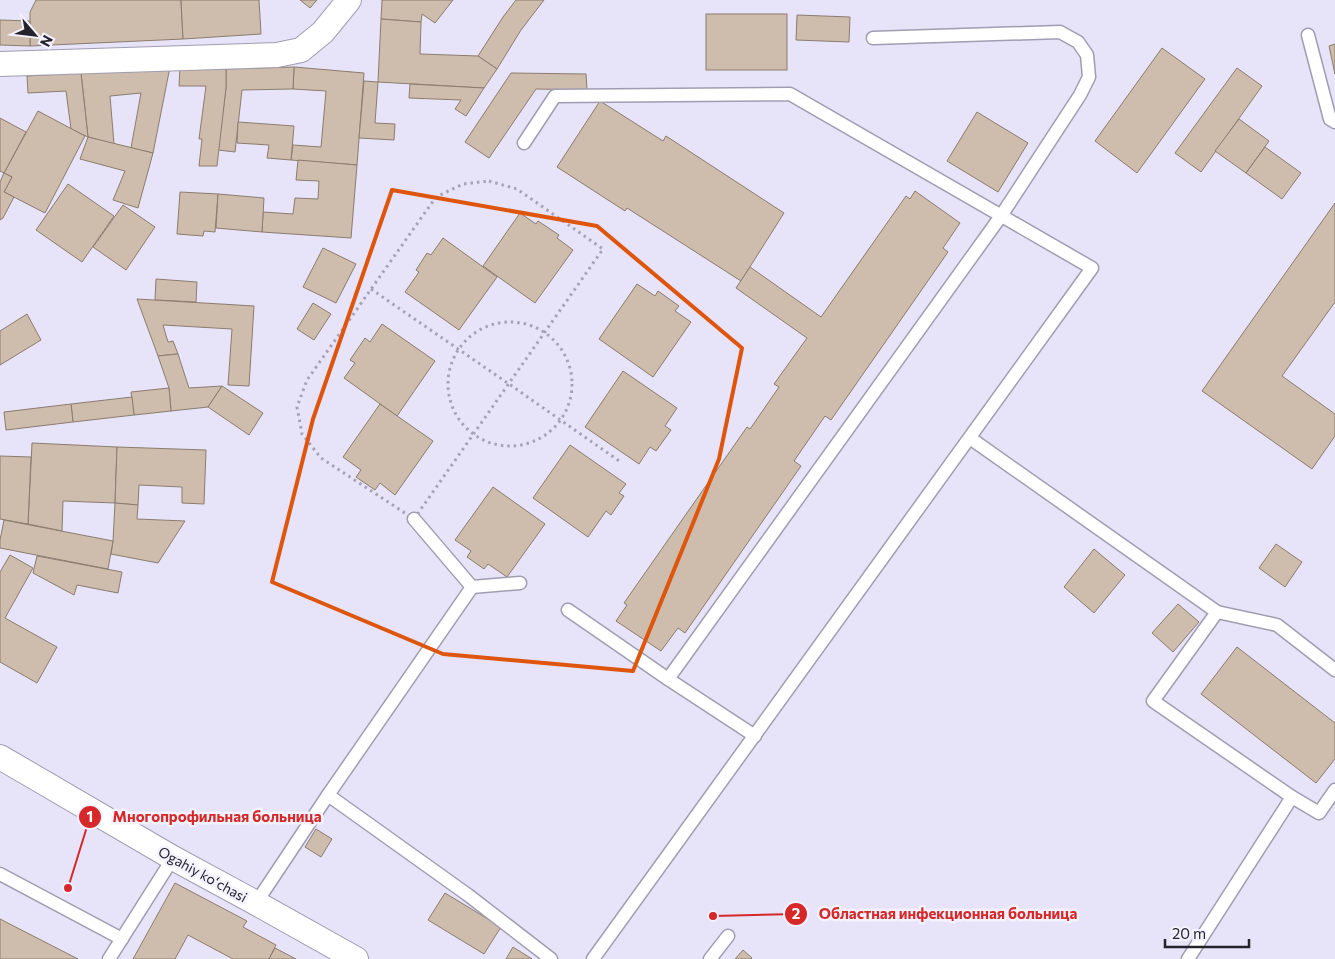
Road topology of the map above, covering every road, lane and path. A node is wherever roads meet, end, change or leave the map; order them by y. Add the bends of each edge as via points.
1 (348, 0) edge
2 (1308, 35) dead end
3 (873, 38) dead end
4 (0, 64) edge
5 (1335, 122) edge
6 (524, 143) dead end
7 (1001, 216) junction
8 (370, 289) junction
9 (545, 332) junction
10 (459, 349) junction
11 (509, 384) junction
12 (560, 420) junction
13 (473, 435) junction
14 (970, 438) junction
15 (622, 463) dead end
16 (414, 519) junction
17 (520, 583) dead end
18 (472, 587) junction
19 (568, 610) dead end
20 (1217, 612) junction
21 (1335, 670) edge
22 (668, 679) junction
23 (755, 736) junction
24 (0, 757) edge
25 (1335, 790) edge
26 (328, 795) junction
27 (1292, 796) junction
28 (173, 858) junction
29 (0, 874) edge
30 (256, 903) junction
31 (728, 936) dead end
32 (122, 939) junction
33 (109, 959) edge
34 (356, 959) edge
35 (551, 959) edge
36 (593, 959) edge
37 (710, 959) edge
38 (1188, 959) edge

1 - 4 street via 323,32 301,50 277,55
2 - 5 lane via 1330,119
3 - 7 lane via 1060,32 1078,42 1087,55 1089,76
6 - 7 lane via 555,96 790,94
7 - 14 lane via 1092,268
7 - 22 lane
8 - 9 path via 436,197 463,184 489,181 517,189 603,249
8 - 10 path
8 - 16 path via 307,380 297,407 302,434 321,458
9 - 10 path via 526,323 504,322 483,327 465,340
9 - 11 path
9 - 12 path via 559,346 568,363 572,383 569,402
10 - 11 path
10 - 13 path via 448,378 449,400 458,420
11 - 12 path
11 - 13 path
12 - 13 path via 546,434 530,443 490,444
12 - 15 path
13 - 16 path
14 - 20 lane
14 - 23 lane
16 - 18 lane
17 - 18 lane
18 - 26 lane
19 - 22 lane
20 - 21 lane via 1276,626
20 - 27 lane via 1153,701
22 - 23 lane
23 - 36 lane
24 - 28 street, Ogahiy koʻchasi
25 - 27 lane via 1319,813
26 - 30 lane
26 - 35 lane
27 - 38 lane
28 - 30 street, Ogahiy koʻchasi
28 - 32 lane
29 - 32 lane
30 - 34 street, Ogahiy koʻchasi
31 - 37 lane
32 - 33 lane

